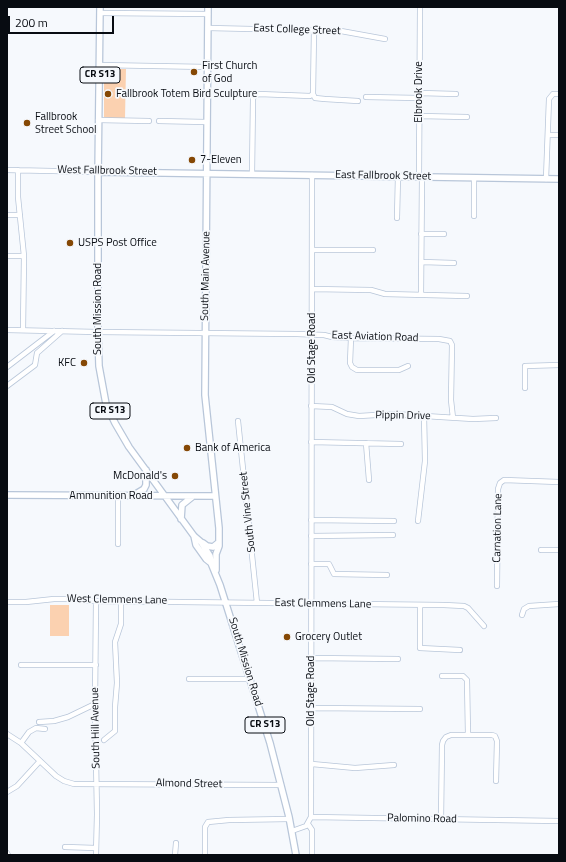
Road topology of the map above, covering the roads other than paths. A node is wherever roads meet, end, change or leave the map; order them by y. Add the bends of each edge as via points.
1 (208, 7) edge
2 (420, 7) edge
3 (100, 10) edge
4 (208, 14) junction
5 (208, 28) junction
6 (314, 30) junction
7 (385, 39) dead end
8 (100, 65) junction
9 (208, 67) junction
10 (313, 94) junction
11 (456, 94) dead end
12 (558, 94) edge
13 (419, 96) junction
14 (366, 97) dead end
15 (358, 101) dead end
16 (419, 116) junction
17 (468, 117) dead end
18 (98, 120) junction
19 (149, 121) dead end
20 (159, 122) dead end
21 (206, 122) junction
22 (548, 135) junction
23 (559, 135) edge
24 (7, 170) edge
25 (18, 170) junction
26 (98, 172) junction
27 (207, 174) junction
28 (252, 174) junction
29 (312, 175) junction
30 (398, 176) junction
31 (421, 177) junction
32 (474, 178) junction
33 (546, 179) junction
34 (559, 179) edge
35 (7, 215) edge
36 (20, 215) junction
37 (474, 216) dead end
38 (397, 218) dead end
39 (422, 234) junction
40 (444, 234) dead end
41 (312, 250) junction
42 (373, 250) dead end
43 (7, 256) edge
44 (24, 256) junction
45 (422, 262) junction
46 (454, 263) dead end
47 (312, 289) junction
48 (420, 295) junction
49 (468, 296) dead end
50 (7, 330) edge
51 (23, 330) junction
52 (54, 331) junction
53 (62, 331) junction
54 (98, 332) junction
55 (205, 333) junction
56 (312, 334) junction
57 (351, 338) junction
58 (559, 365) edge
59 (408, 366) dead end
60 (7, 368) edge
61 (7, 386) edge
62 (525, 388) dead end
63 (311, 406) junction
64 (424, 416) junction
65 (453, 418) junction
66 (496, 418) dead end
67 (238, 421) dead end
68 (311, 442) junction
69 (366, 443) junction
70 (401, 444) dead end
71 (146, 470) junction
72 (368, 480) dead end
73 (559, 482) edge
74 (7, 495) edge
75 (118, 496) junction
76 (132, 496) junction
77 (165, 496) junction
78 (194, 496) junction
79 (215, 496) junction
80 (181, 519) junction
81 (311, 520) junction
82 (394, 521) dead end
83 (418, 521) dead end
84 (393, 535) dead end
85 (194, 536) junction
86 (311, 536) junction
87 (202, 542) junction
88 (218, 543) junction
89 (118, 544) dead end
90 (541, 550) dead end
91 (559, 550) edge
92 (211, 563) junction
93 (311, 564) junction
94 (216, 574) junction
95 (387, 575) dead end
96 (497, 586) dead end
97 (96, 601) junction
98 (121, 601) junction
99 (7, 602) edge
100 (226, 603) junction
101 (257, 603) junction
102 (311, 603) junction
103 (559, 604) edge
104 (420, 605) junction
105 (522, 616) dead end
106 (484, 626) dead end
107 (460, 650) dead end
108 (311, 658) junction
109 (398, 658) dead end
110 (21, 665) dead end
111 (96, 665) junction
112 (442, 676) dead end
113 (189, 679) dead end
114 (251, 679) junction
115 (95, 704) junction
116 (312, 708) junction
117 (420, 709) dead end
118 (39, 722) dead end
119 (45, 729) dead end
120 (7, 734) edge
121 (468, 735) junction
122 (104, 740) dead end
123 (21, 743) junction
124 (40, 761) junction
125 (312, 764) junction
126 (394, 765) dead end
127 (496, 781) dead end
128 (97, 783) junction
129 (281, 785) junction
130 (7, 792) edge
131 (311, 817) junction
132 (289, 819) junction
133 (441, 820) junction
134 (559, 820) edge
135 (308, 824) junction
136 (292, 831) junction
137 (176, 843) dead end
138 (65, 847) dead end
139 (96, 848) junction
140 (96, 855) edge
141 (175, 855) edge
142 (205, 855) edge
143 (296, 855) edge
144 (312, 855) edge

1 - 4 main road, South Main Avenue
2 - 13 street, Elbrook Drive
3 - 4 street
3 - 8 main road, South Mission Road / CR S13
4 - 5 main road, South Main Avenue
5 - 6 street, East College Street
5 - 9 main road, South Main Avenue
6 - 7 street, East College Street via 348,32
6 - 10 street
8 - 9 street
8 - 18 main road, South Mission Road / CR S13
9 - 21 main road, South Main Avenue
10 - 15 street via 315,98 320,99
10 - 28 street via 254,96
11 - 13 street
12 - 22 street via 553,94 549,99
13 - 14 street
13 - 16 street, Elbrook Drive
16 - 17 street
16 - 31 street, Elbrook Drive
18 - 19 street
18 - 26 main road, South Mission Road / CR S13
20 - 21 street
21 - 27 main road, South Main Avenue
22 - 23 street
22 - 33 street
24 - 25 street, West Fallbrook Street
25 - 26 street, West Fallbrook Street
25 - 36 street
26 - 27 main road, West Fallbrook Street
26 - 54 main road, South Mission Road / CR S13
27 - 28 main road, East Fallbrook Street
27 - 55 main road, South Main Avenue
28 - 29 main road, East Fallbrook Street
29 - 30 main road, East Fallbrook Street
29 - 41 street, Old Stage Road
30 - 31 main road, East Fallbrook Street
30 - 38 street
31 - 32 main road, East Fallbrook Street
31 - 39 street, Elbrook Drive
32 - 33 main road, East Fallbrook Street
32 - 37 street
33 - 34 main road, East Fallbrook Street
35 - 36 street
36 - 44 street
39 - 40 street
39 - 45 street, Elbrook Drive
41 - 42 street
41 - 47 street, Old Stage Road
43 - 44 street
44 - 51 street
45 - 46 street
45 - 48 street, Elbrook Drive
47 - 48 street via 371,290 385,294
47 - 56 street, Old Stage Road
48 - 49 street
50 - 51 street, East Aviation Road
51 - 52 street, East Aviation Road
52 - 53 street, East Aviation Road
52 - 60 street
53 - 54 street, East Aviation Road
53 - 61 street via 37,354 35,365
54 - 55 street, East Aviation Road
54 - 71 main road, South Mission Road / CR S13 via 99,366 106,404 121,434
55 - 56 street, East Aviation Road
55 - 79 main road, South Main Avenue via 205,395
56 - 57 street, East Aviation Road
56 - 63 street, Old Stage Road
57 - 59 street via 350,362 357,370 399,370
57 - 65 street, East Aviation Road via 439,338 450,341
58 - 62 street via 525,366
63 - 64 street, Pippin Drive via 332,407 359,416
63 - 68 street, Old Stage Road
64 - 65 street, Pippin Drive
64 - 83 street via 425,461
65 - 66 street, Pippin Drive
67 - 101 street, South Vine Street
68 - 69 street
68 - 81 street, Old Stage Road
69 - 70 street
69 - 72 street
71 - 76 main road via 145,487
71 - 77 main road, South Mission Road / CR S13
73 - 96 street, Carnation Lane via 504,480 500,483
74 - 75 main road, Ammunition Road
75 - 76 main road, Ammunition Road
75 - 89 street
76 - 77 main road, Ammunition Road
77 - 78 main road, Ammunition Road
77 - 80 main road, South Mission Road / CR S13
78 - 79 main road, Ammunition Road
78 - 80 main road via 182,505
79 - 88 main road, South Main Avenue
80 - 85 main road, South Mission Road / CR S13
81 - 82 street
81 - 86 street, Old Stage Road
84 - 86 street
85 - 87 main road, South Mission Road / CR S13
85 - 92 main road, South Mission Road / CR S13 via 196,545
86 - 93 street, Old Stage Road
87 - 88 main road via 210,547
87 - 92 main road, South Mission Road / CR S13
88 - 94 main road, South Main Avenue
90 - 91 street
92 - 94 main road, South Mission Road / CR S13
93 - 95 street via 329,564 334,574
93 - 102 street, Old Stage Road
94 - 100 main road, South Mission Road / CR S13
97 - 98 street, West Clemmens Lane
97 - 99 street, West Clemmens Lane via 68,599
97 - 111 street, South Hill Avenue
98 - 100 street, West Clemmens Lane
98 - 122 street via 121,624 116,642 115,731
100 - 101 street, East Clemmens Lane
100 - 114 main road, South Mission Road / CR S13
101 - 102 street, East Clemmens Lane
102 - 104 street, East Clemmens Lane
102 - 108 street, Old Stage Road
103 - 105 street via 529,606 524,609
104 - 106 street, East Clemmens Lane via 464,606
104 - 107 street via 420,648
108 - 109 street
108 - 116 street, Old Stage Road
110 - 111 street
111 - 115 street, South Hill Avenue
112 - 121 street via 463,676 467,680
113 - 114 street
114 - 129 main road, South Mission Road / CR S13
115 - 118 street via 68,717
115 - 128 street, South Hill Avenue
116 - 117 street
116 - 125 street, Old Stage Road
119 - 123 street via 36,728 29,732
120 - 123 street, Almond Street
121 - 127 street via 492,735 496,738
121 - 133 street via 451,735 443,741
123 - 124 street, Almond Street
124 - 128 street, Almond Street via 64,781 74,784
124 - 130 street via 17,786
125 - 126 street via 355,768
125 - 131 street, Old Stage Road
128 - 129 street, Almond Street
128 - 139 street, South Hill Avenue
129 - 132 main road, South Mission Road / CR S13
131 - 133 street, Palomino Road
131 - 135 street
132 - 136 main road, South Mission Road / CR S13
132 - 142 street via 208,822 205,827
133 - 134 street, Palomino Road
135 - 136 street
135 - 144 street via 312,830
136 - 143 main road, South Mission Road / CR S13
137 - 141 street
138 - 139 street
139 - 140 street, South Hill Avenue

